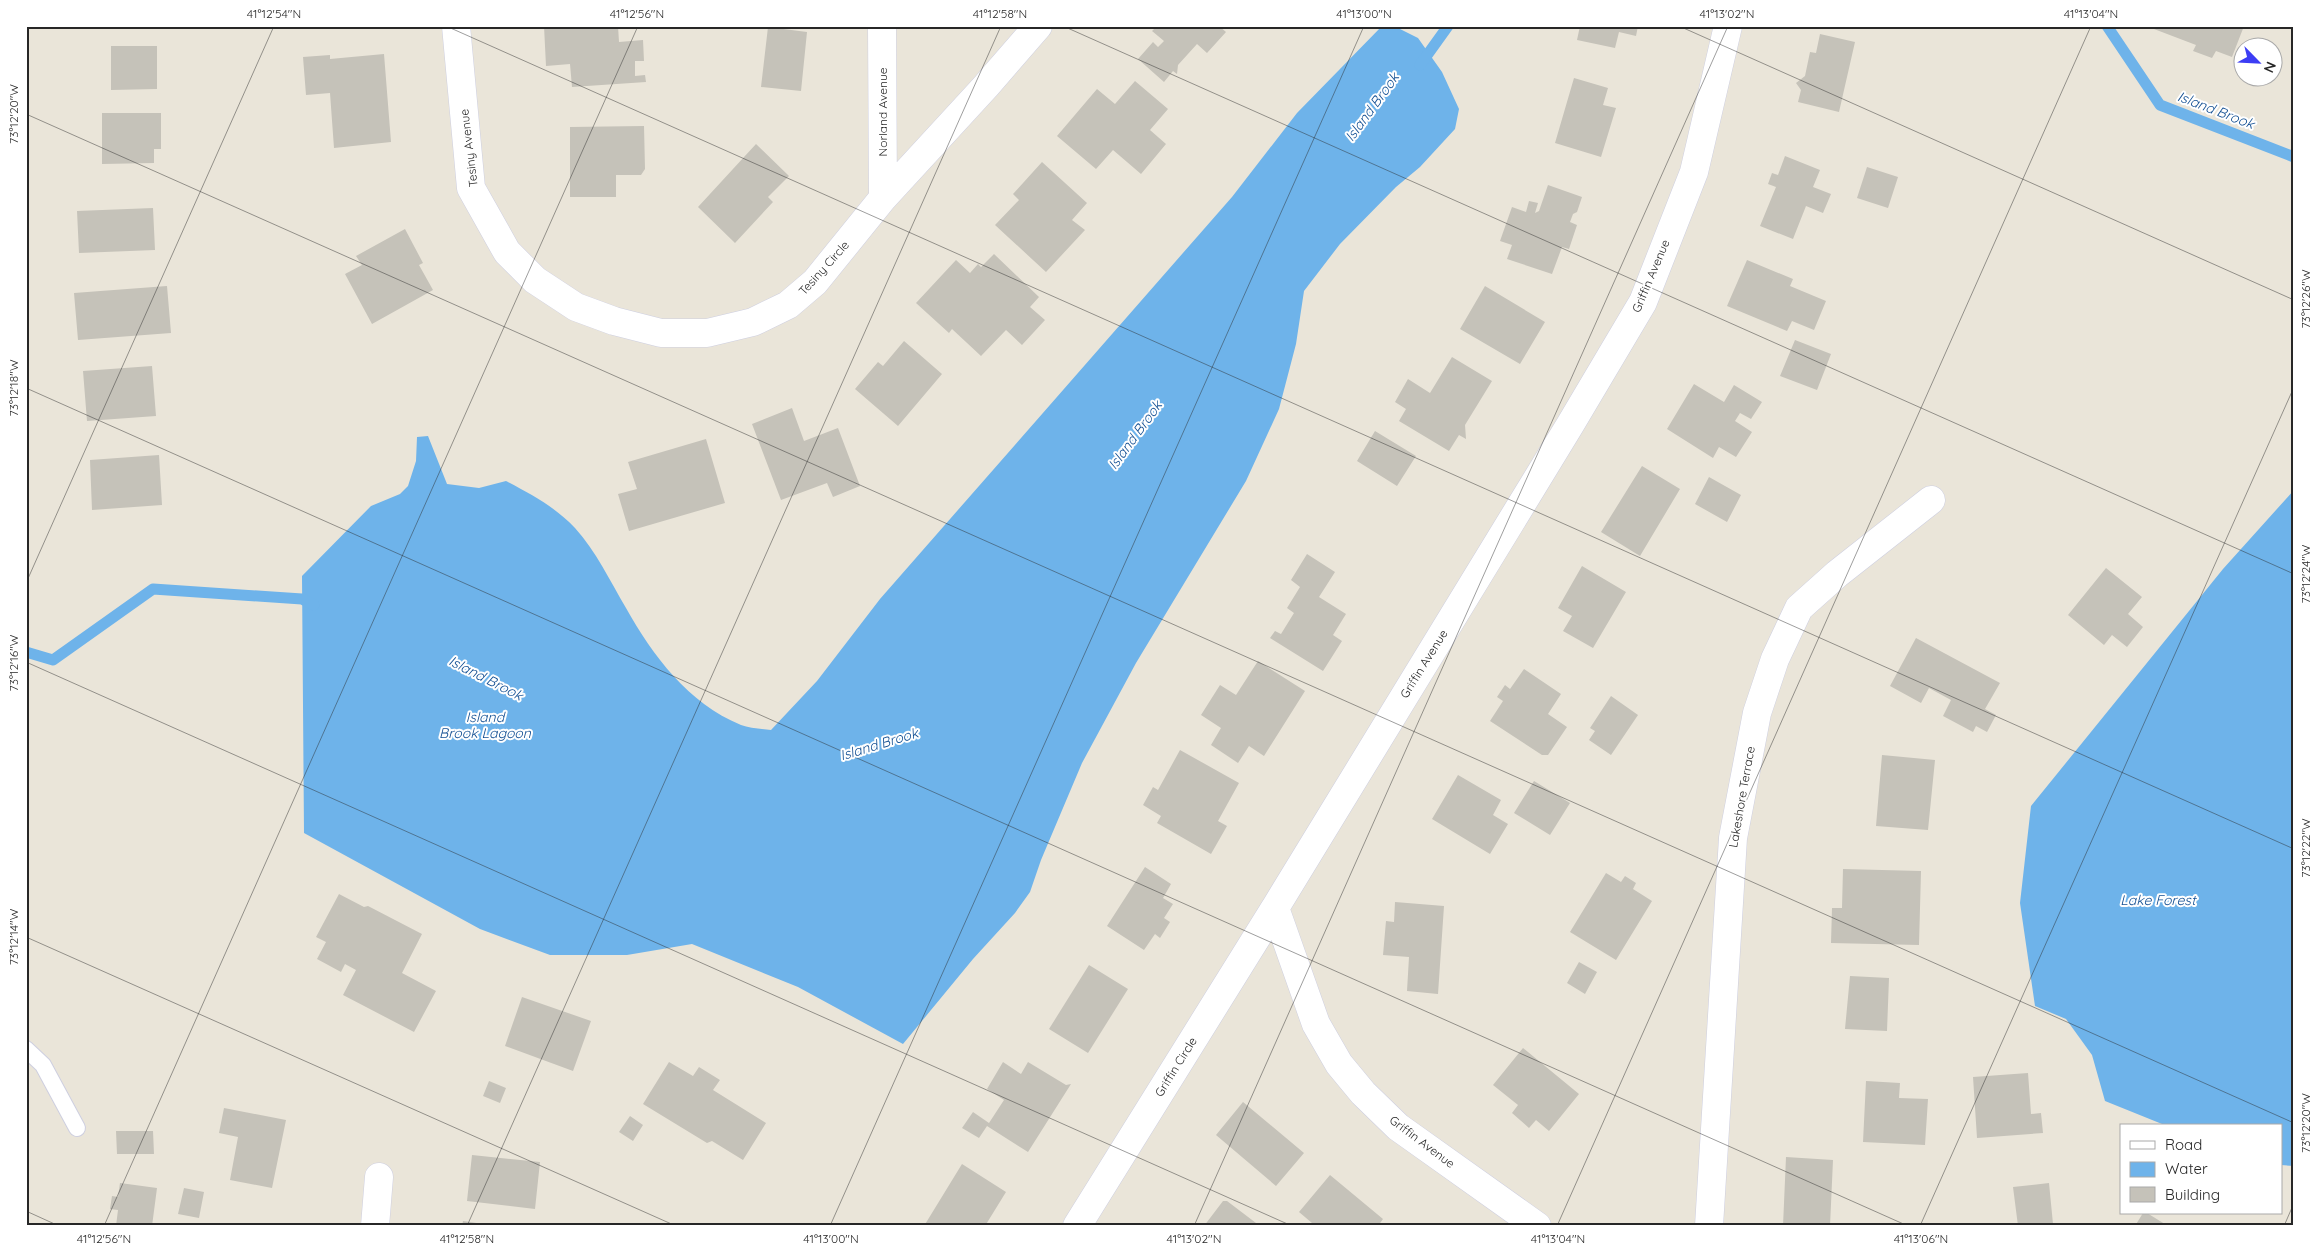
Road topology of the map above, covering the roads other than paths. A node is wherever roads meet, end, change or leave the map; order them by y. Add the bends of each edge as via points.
1 (456, 26) edge
2 (882, 26) edge
3 (1038, 26) edge
4 (1728, 26) edge
5 (883, 198) junction
6 (536, 280) joint
7 (1931, 500) dead end
8 (1275, 908) junction
9 (26, 1049) edge
10 (78, 1128) dead end
11 (379, 1177) dead end
12 (375, 1226) edge
13 (1077, 1226) edge
14 (1537, 1226) edge
15 (1709, 1226) edge

1 - 6 street, Tesiny Avenue via 471,188 507,252
2 - 5 street, Norland Avenue
3 - 5 street, Tesiny Circle
4 - 8 street, Griffin Avenue via 1694,172 1643,302
5 - 6 street, Tesiny Circle via 815,282 788,306 753,322 707,333 661,333 614,321 576,307
7 - 15 street, Lakeshore Terrace via 1799,608 1757,713 1733,838
8 - 13 street, Griffin Circle
8 - 14 street, Griffin Avenue via 1316,1024 1339,1064 1398,1127
9 - 10 lane via 43,1065
11 - 12 street

